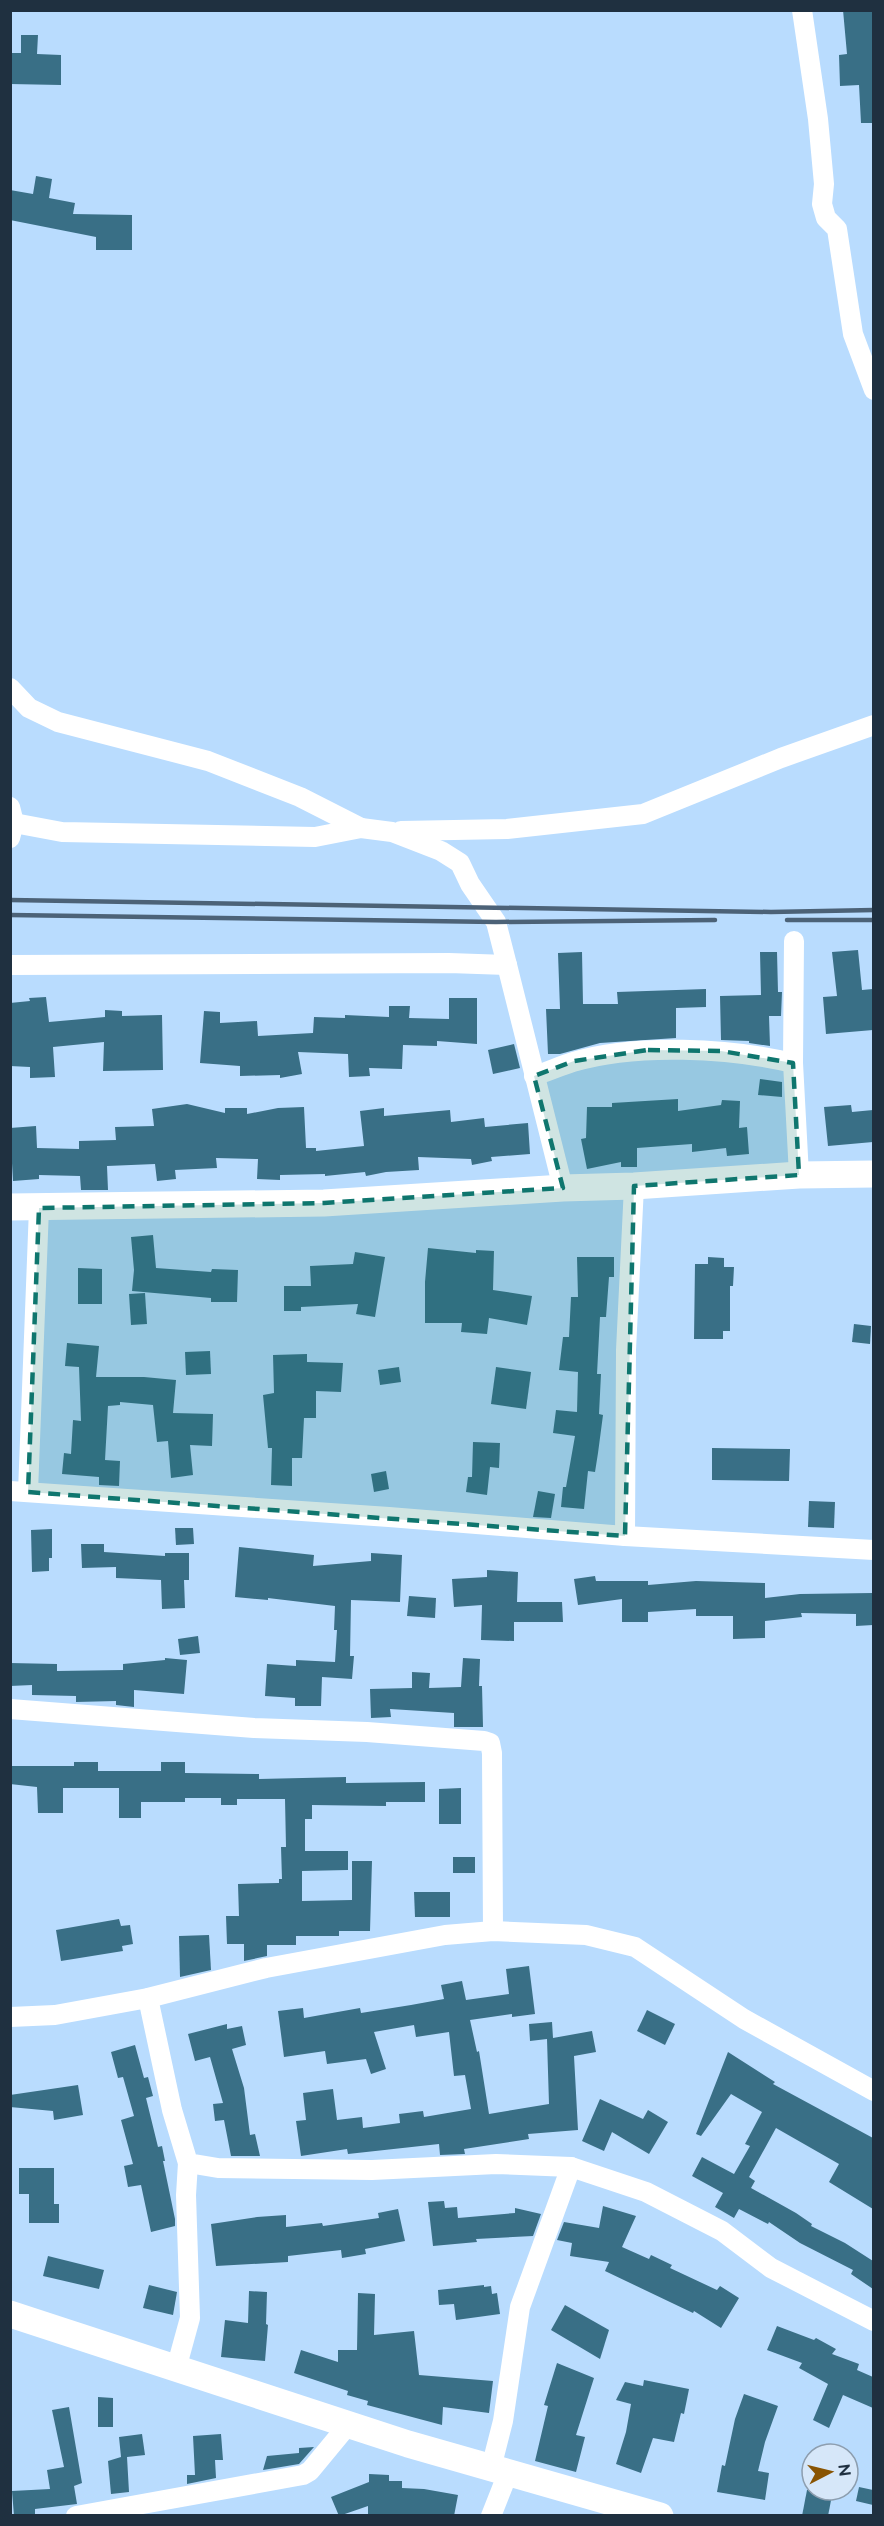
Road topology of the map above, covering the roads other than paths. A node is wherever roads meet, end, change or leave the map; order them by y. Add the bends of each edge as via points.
1 (802, 10) edge
2 (873, 390) edge
3 (10, 688) edge
4 (873, 724) edge
5 (12, 823) edge
6 (362, 828) junction
7 (392, 832) junction
8 (794, 941) dead end
9 (10, 965) edge
10 (507, 965) junction
11 (794, 1063) junction
12 (534, 1076) junction
13 (799, 1174) junction
14 (873, 1174) edge
15 (634, 1186) junction
16 (563, 1188) junction
17 (10, 1208) edge
18 (39, 1208) junction
19 (19, 1491) edge
20 (625, 1536) junction
21 (873, 1550) edge
22 (10, 1709) edge
23 (493, 1930) junction
24 (148, 1998) junction
25 (10, 2017) edge
26 (873, 2091) edge
27 (188, 2163) junction
28 (572, 2167) junction
29 (10, 2314) edge
30 (873, 2321) edge
31 (176, 2369) junction
32 (348, 2425) junction
33 (499, 2470) junction
34 (76, 2516) edge
35 (491, 2516) edge
36 (660, 2516) edge

1 - 2 street via 818,119 822,204 826,218 837,229 853,334
3 - 6 street via 29,708 58,722 208,761 300,797
4 - 7 street via 644,814 507,828
5 - 6 street via 62,832 315,837
6 - 7 street
7 - 10 street via 460,862 496,922
8 - 11 street
9 - 10 street
10 - 12 street
11 - 12 street via 757,1054 648,1050 574,1061
11 - 13 street
12 - 16 street
13 - 14 street
13 - 15 street
15 - 16 street
15 - 20 street via 626,1350
16 - 18 street via 324,1203
17 - 18 street
18 - 19 street
19 - 20 street
20 - 21 street
22 - 23 street via 490,1743
23 - 24 street via 266,1968
23 - 26 street via 586,1935 635,1947 744,2019
24 - 25 street via 54,2015
24 - 27 street via 172,2110
27 - 28 street via 218,2168 372,2170 496,2164
27 - 31 street via 190,2318
28 - 30 street via 646,2192 722,2231 771,2268
28 - 33 street via 520,2307
29 - 31 street
31 - 32 street
32 - 33 street
32 - 34 street via 303,2475
33 - 35 street
33 - 36 street

